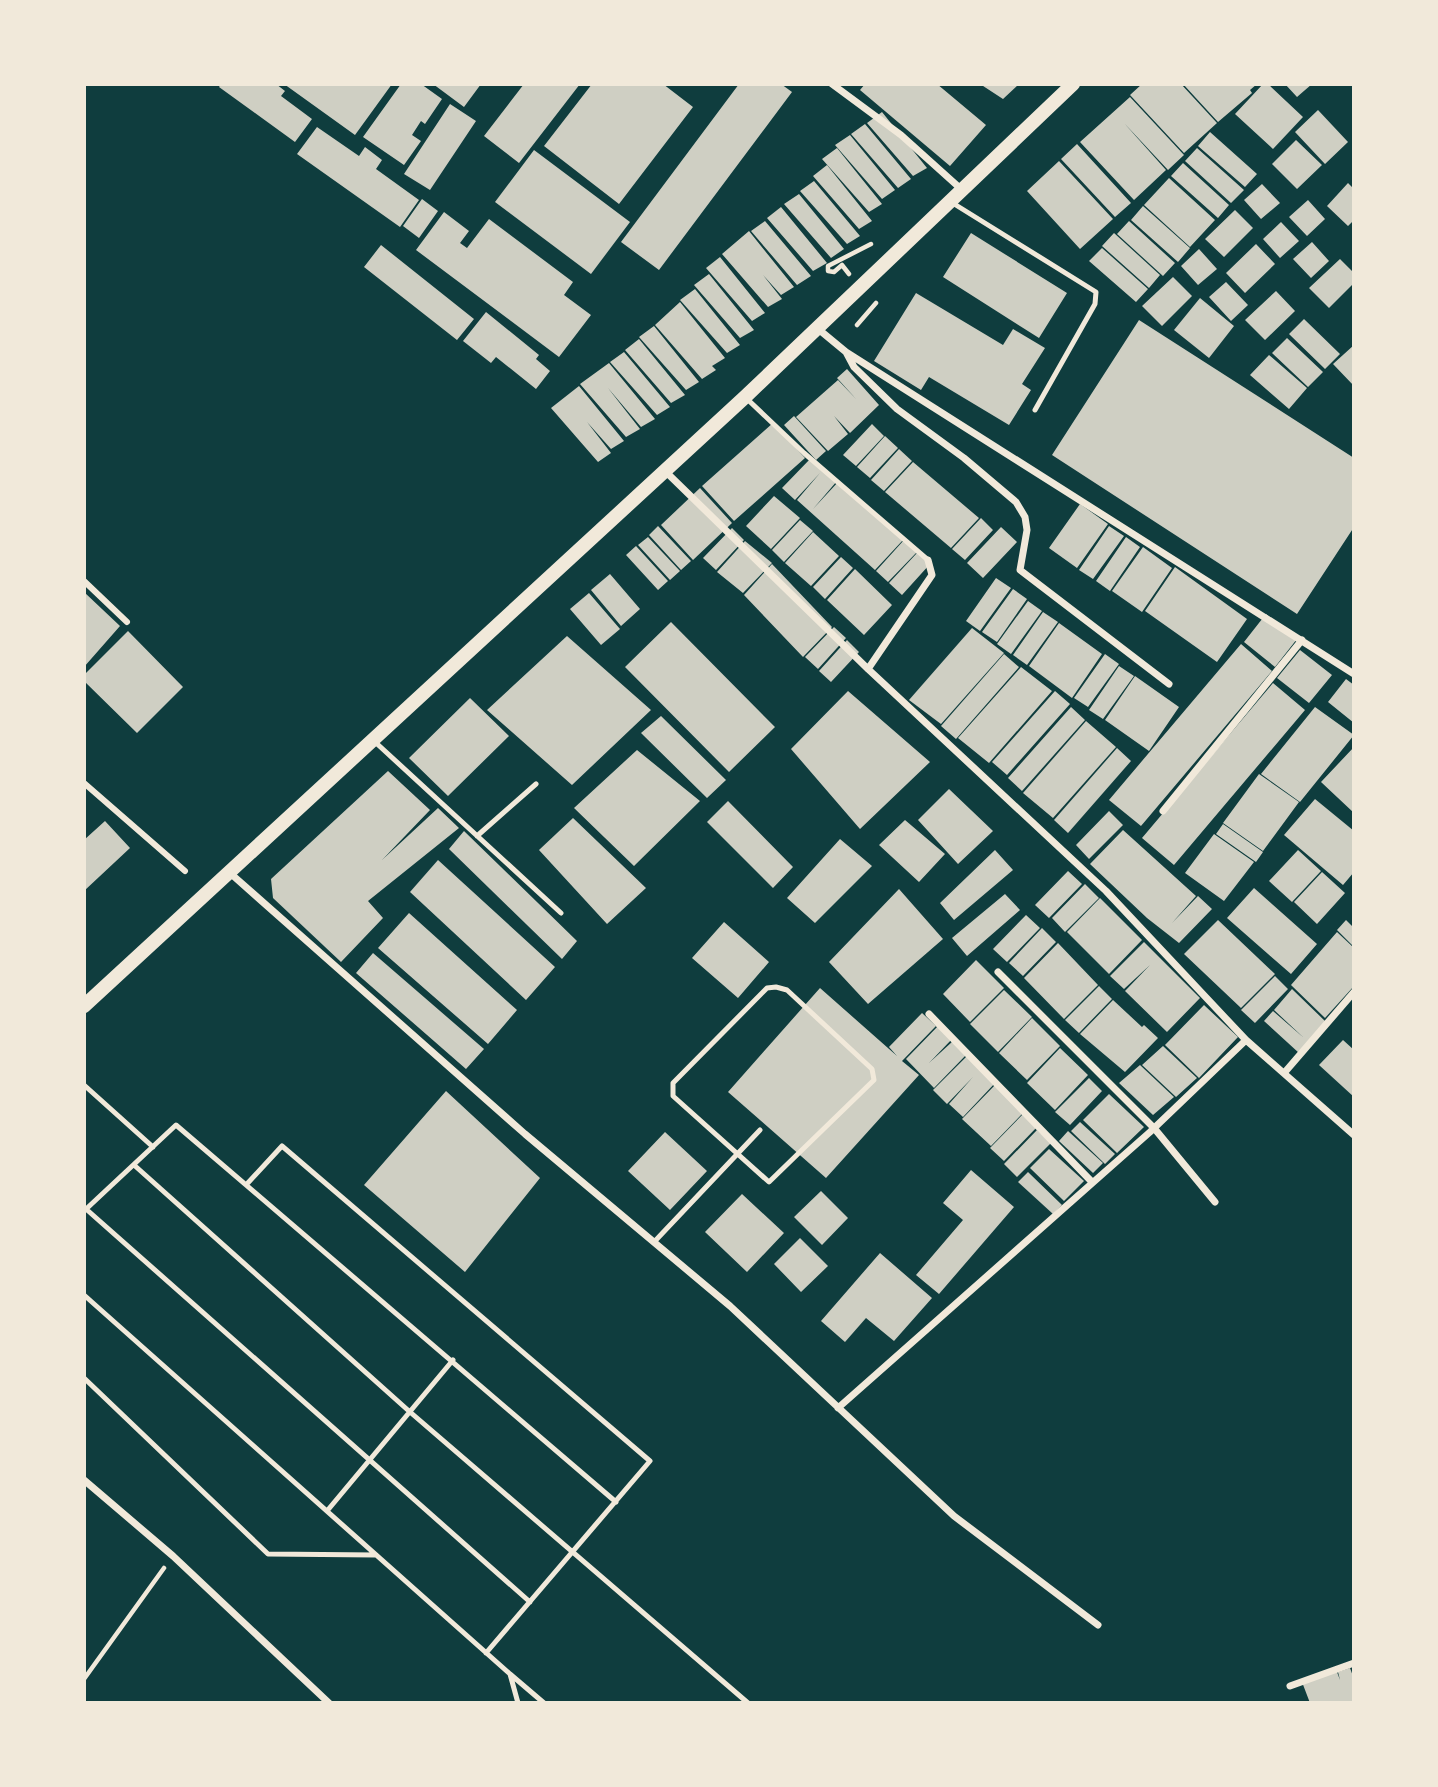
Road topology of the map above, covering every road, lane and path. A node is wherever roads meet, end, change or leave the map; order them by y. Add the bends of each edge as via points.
1 (832, 84) edge
2 (1073, 84) edge
3 (961, 189) junction
4 (949, 200) junction
5 (871, 244) dead end
6 (842, 265) dead end
7 (817, 328) junction
8 (846, 352) junction
9 (745, 397) junction
10 (1035, 410) dead end
11 (665, 471) junction
12 (928, 560) joint
13 (84, 581) edge
14 (127, 622) dead end
15 (1302, 640) junction
16 (868, 669) junction
17 (1354, 674) edge
18 (1169, 684) dead end
19 (374, 741) junction
20 (84, 783) edge
21 (536, 784) dead end
22 (1163, 811) dead end
23 (477, 836) junction
24 (185, 871) dead end
25 (230, 873) junction
26 (561, 914) dead end
27 (998, 972) dead end
28 (1354, 992) edge
29 (84, 1006) edge
30 (929, 1014) dead end
31 (1246, 1040) junction
32 (1284, 1072) junction
33 (84, 1085) edge
34 (1154, 1128) junction
35 (760, 1130) dead end
36 (1354, 1135) edge
37 (153, 1147) junction
38 (737, 1155) junction
39 (134, 1164) junction
40 (1092, 1182) junction
41 (246, 1185) junction
42 (1216, 1202) dead end
43 (85, 1210) edge
44 (655, 1241) junction
45 (84, 1295) edge
46 (453, 1360) junction
47 (84, 1378) edge
48 (838, 1408) junction
49 (410, 1412) junction
50 (369, 1461) junction
51 (84, 1480) edge
52 (616, 1502) junction
53 (327, 1511) junction
54 (572, 1554) junction
55 (376, 1555) junction
56 (173, 1556) junction
57 (530, 1602) junction
58 (1098, 1625) dead end
59 (486, 1653) junction
60 (1354, 1663) edge
61 (510, 1674) junction
62 (84, 1679) edge
63 (1290, 1686) dead end
64 (329, 1703) edge
65 (518, 1703) edge
66 (544, 1703) edge
67 (748, 1703) edge

1 - 3 street via 901,135
2 - 3 main road
3 - 4 main road
4 - 7 main road
4 - 10 lane via 1096,292 1095,304
5 - 6 path via 829,264 828,271
7 - 8 street
7 - 9 main road
8 - 15 street
8 - 18 street via 854,367 897,409 1016,502 1027,530 1020,570
9 - 11 main road
9 - 12 lane
11 - 16 street
11 - 19 main road
12 - 16 street via 932,575
13 - 14 street
15 - 17 street
15 - 22 street
16 - 31 street via 1106,891
19 - 23 lane
19 - 25 main road
20 - 24 street
21 - 23 lane
23 - 26 lane
25 - 29 main road
25 - 44 street via 525,1134
27 - 34 street
28 - 32 street
30 - 40 street
31 - 32 street
31 - 34 street
32 - 36 street
33 - 37 lane
34 - 40 street
34 - 42 street
35 - 38 lane
37 - 39 lane
37 - 41 lane via 176,1125
38 - 38 lane via 673,1096 673,1083 767,988 776,987 787,990 873,1069 874,1080 772,1180 765,1180
38 - 44 lane
39 - 43 lane
39 - 49 lane
40 - 48 street
41 - 46 lane
41 - 52 lane via 282,1146 293,1154 650,1461
43 - 50 lane via 148,1261
44 - 48 street
45 - 53 lane
46 - 49 lane
46 - 52 lane
47 - 55 lane via 268,1554
48 - 58 street via 954,1516
49 - 50 lane
49 - 54 lane
50 - 53 lane
50 - 57 lane
51 - 56 street
52 - 54 lane
53 - 55 lane
54 - 57 lane
54 - 67 lane
55 - 59 lane
56 - 62 path
56 - 64 street
57 - 59 lane
59 - 61 lane
60 - 63 street
61 - 65 lane
61 - 66 lane

